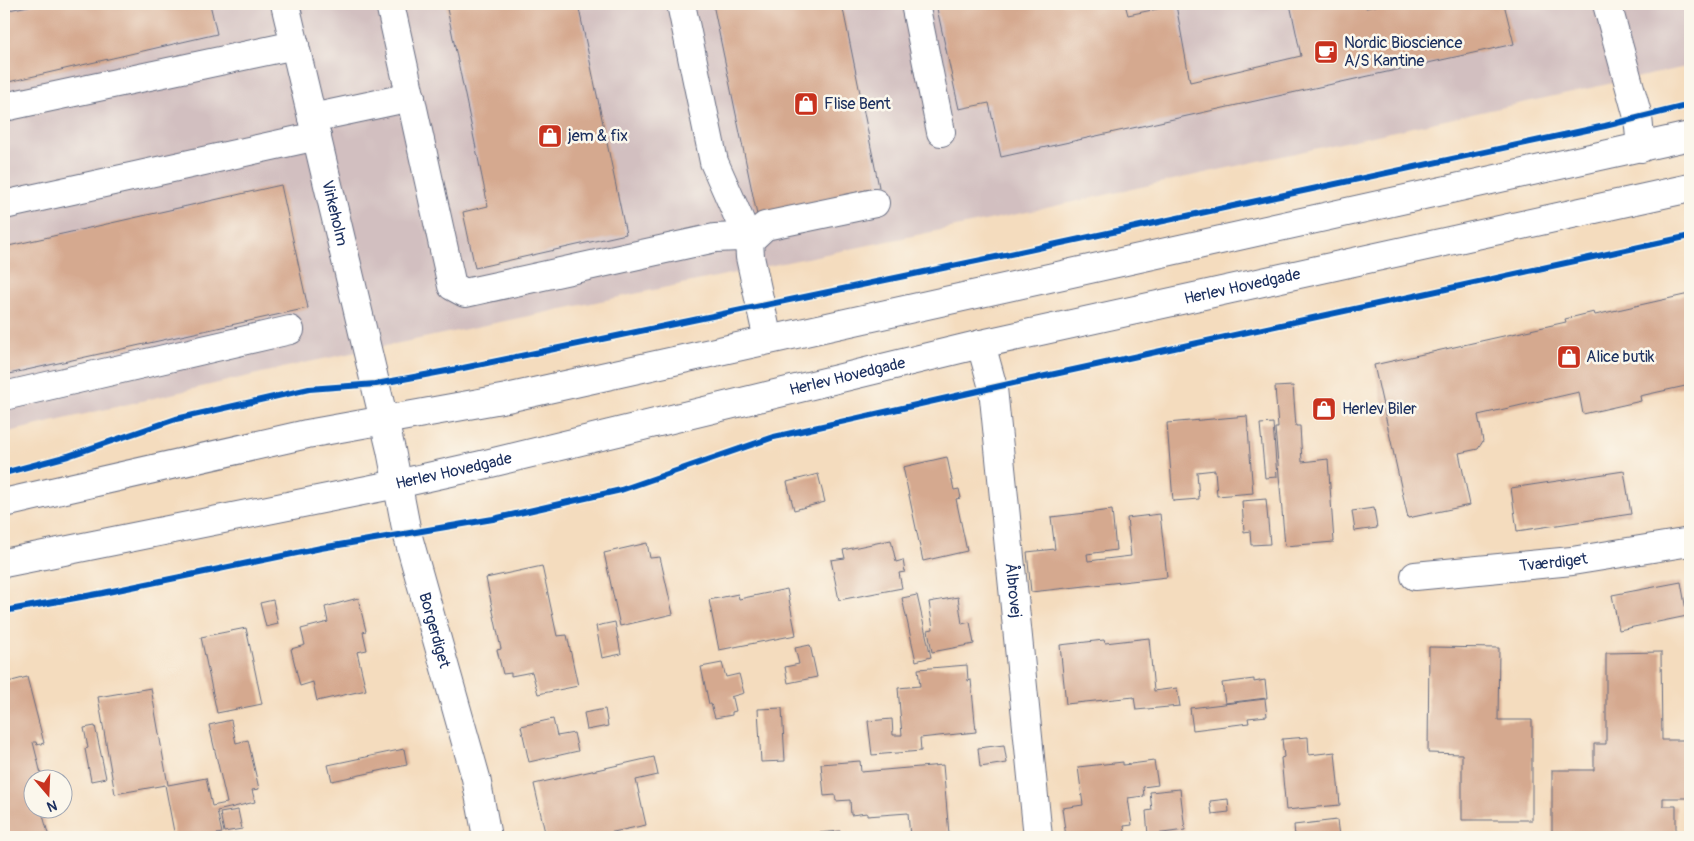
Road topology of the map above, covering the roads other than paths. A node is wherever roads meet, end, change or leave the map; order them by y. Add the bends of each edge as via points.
1 (285, 4) edge
2 (390, 4) edge
3 (681, 4) edge
4 (915, 4) edge
5 (1607, 4) edge
6 (295, 45) junction
7 (411, 96) junction
8 (4, 107) edge
9 (314, 127) junction
10 (941, 132) dead end
11 (1690, 136) edge
12 (1641, 148) junction
13 (1690, 188) edge
14 (875, 203) dead end
15 (4, 205) edge
16 (750, 241) junction
17 (290, 330) dead end
18 (768, 340) junction
19 (981, 344) junction
20 (4, 396) edge
21 (384, 422) junction
22 (397, 484) junction
23 (4, 503) edge
24 (1690, 542) edge
25 (4, 563) edge
26 (1415, 576) dead end
27 (488, 837) edge
28 (1038, 837) edge

1 - 6 main road, Virkeholm
2 - 7 main road
3 - 16 main road via 714,162
4 - 10 main road
5 - 12 main road via 1638,117
6 - 8 main road
6 - 9 main road, Virkeholm
7 - 9 main road
7 - 16 main road via 452,286 465,293 715,238 740,237
9 - 15 main road
9 - 21 main road, Virkeholm
11 - 12 main road
12 - 18 main road
13 - 19 main road, Herlev Hovedgade
14 - 16 main road via 765,226
16 - 18 main road via 750,257
17 - 20 main road
18 - 21 main road
19 - 22 main road, Herlev Hovedgade
19 - 28 main road, Ålbrovej via 993,388
21 - 22 main road, Borgerdiget
21 - 23 main road via 307,434
22 - 25 main road, Herlev Hovedgade
22 - 27 main road, Borgerdiget via 418,573 476,778
24 - 26 main road, Tværdiget via 1572,561

